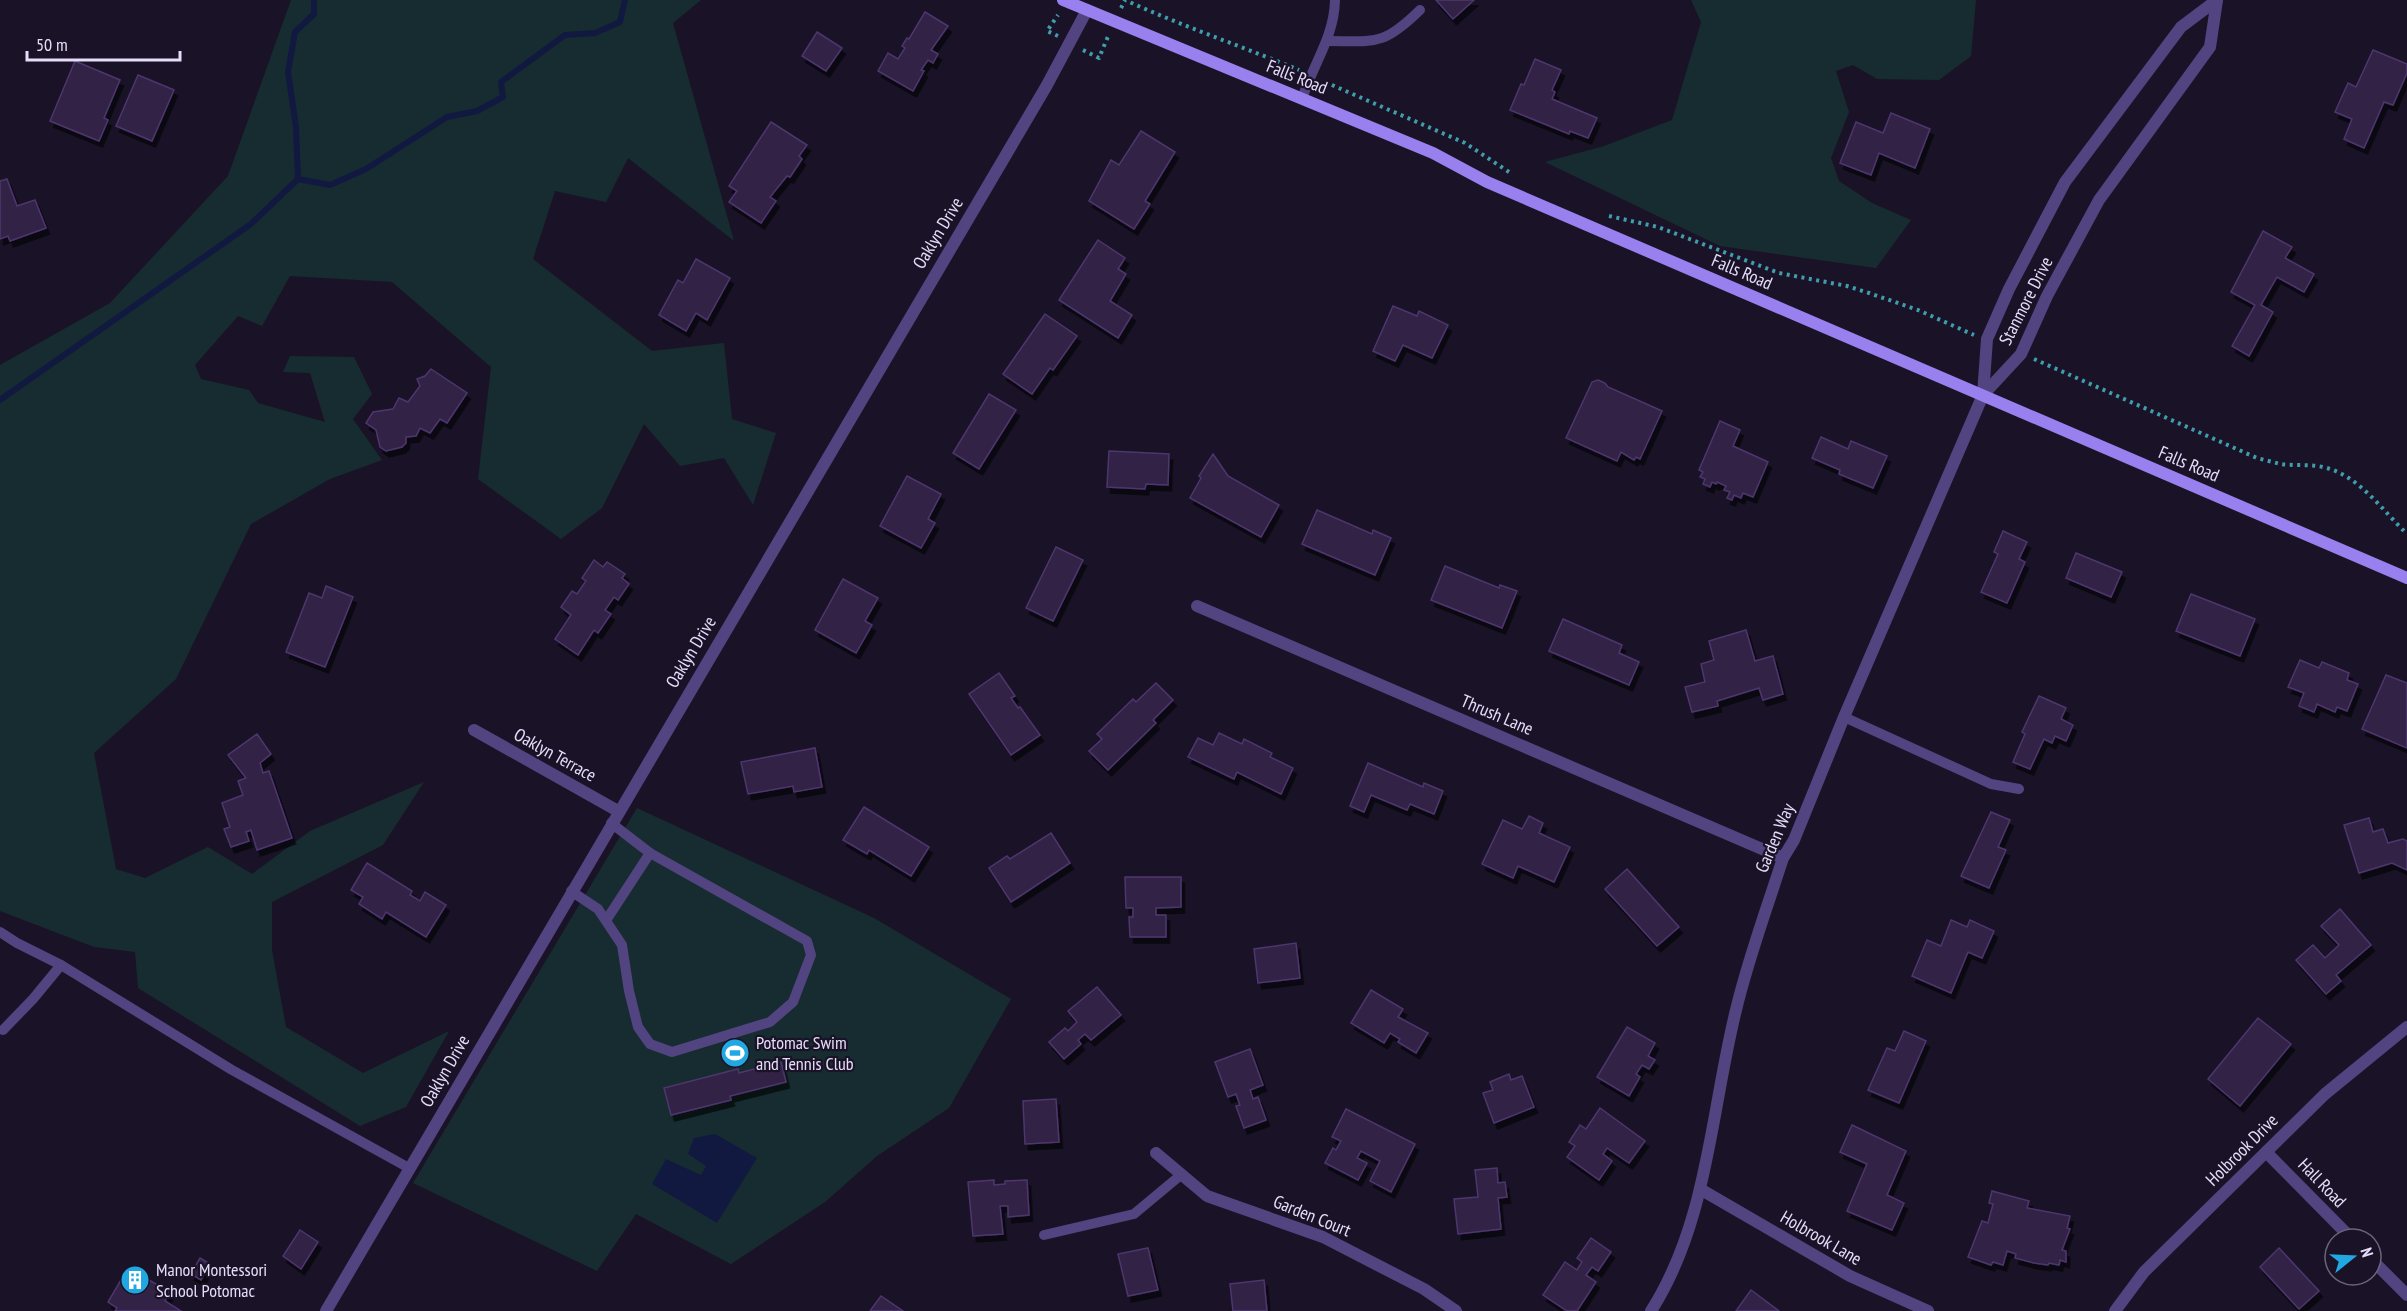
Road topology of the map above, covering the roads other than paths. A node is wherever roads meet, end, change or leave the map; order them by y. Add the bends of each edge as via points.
1 (1063, 0) edge
2 (1335, 0) edge
3 (2217, 0) edge
4 (1087, 10) junction
5 (1420, 10) dead end
6 (1328, 41) junction
7 (1302, 99) junction
8 (1983, 395) junction
9 (2407, 578) edge
10 (1197, 606) dead end
11 (1844, 717) junction
12 (474, 730) dead end
13 (2019, 789) dead end
14 (618, 811) junction
15 (611, 823) junction
16 (650, 853) junction
17 (1783, 858) junction
18 (571, 891) junction
19 (606, 919) junction
20 (0, 932) edge
21 (61, 965) junction
22 (2407, 1027) edge
23 (3, 1030) dead end
24 (2266, 1152) junction
25 (1156, 1153) dead end
26 (409, 1168) junction
27 (1182, 1174) junction
28 (1700, 1189) junction
29 (2340, 1227) edge
30 (1044, 1235) dead end
31 (2383, 1271) edge
32 (2407, 1295) edge
33 (326, 1311) edge
34 (1456, 1311) edge
35 (1652, 1311) edge
36 (1928, 1311) edge
37 (2115, 1311) edge

1 - 4 main road, Falls Road
2 - 6 lane
3 - 8 street, Stanmore Drive via 2210,47 2099,200 2047,296 2021,354
3 - 8 street, Stanmore Drive via 2181,27 2065,182 1987,339
4 - 7 main road, Falls Road
4 - 14 street, Oaklyn Drive via 1047,85
5 - 6 lane via 1397,32 1375,41
6 - 7 lane via 1309,75
7 - 8 main road, Falls Road
8 - 9 main road, Falls Road
8 - 11 street, Garden Way
10 - 17 street, Thrush Lane
11 - 13 lane via 1990,784
11 - 17 street, Garden Way
12 - 14 street, Oaklyn Terrace
14 - 15 street, Oaklyn Drive
15 - 16 lane
15 - 18 street, Oaklyn Drive
16 - 19 lane
16 - 19 lane via 807,941 811,955 793,1002 770,1022 710,1042 672,1052 650,1044 638,1027 622,945
17 - 28 street, Garden Way via 1736,1009
18 - 19 lane
18 - 26 street, Oaklyn Drive
20 - 21 lane
21 - 23 lane
21 - 26 lane via 232,1070
22 - 24 street, Holbrook Drive via 2325,1094
24 - 29 street, Hall Road
24 - 37 street, Holbrook Drive via 2144,1272
25 - 27 street, Garden Court
26 - 33 street, Oaklyn Drive
27 - 30 lane via 1134,1214
27 - 34 street, Garden Court via 1208,1196 1323,1237 1424,1289
28 - 35 street, Garden Way via 1680,1253
28 - 36 street, Holbrook Lane via 1850,1276
31 - 32 street

